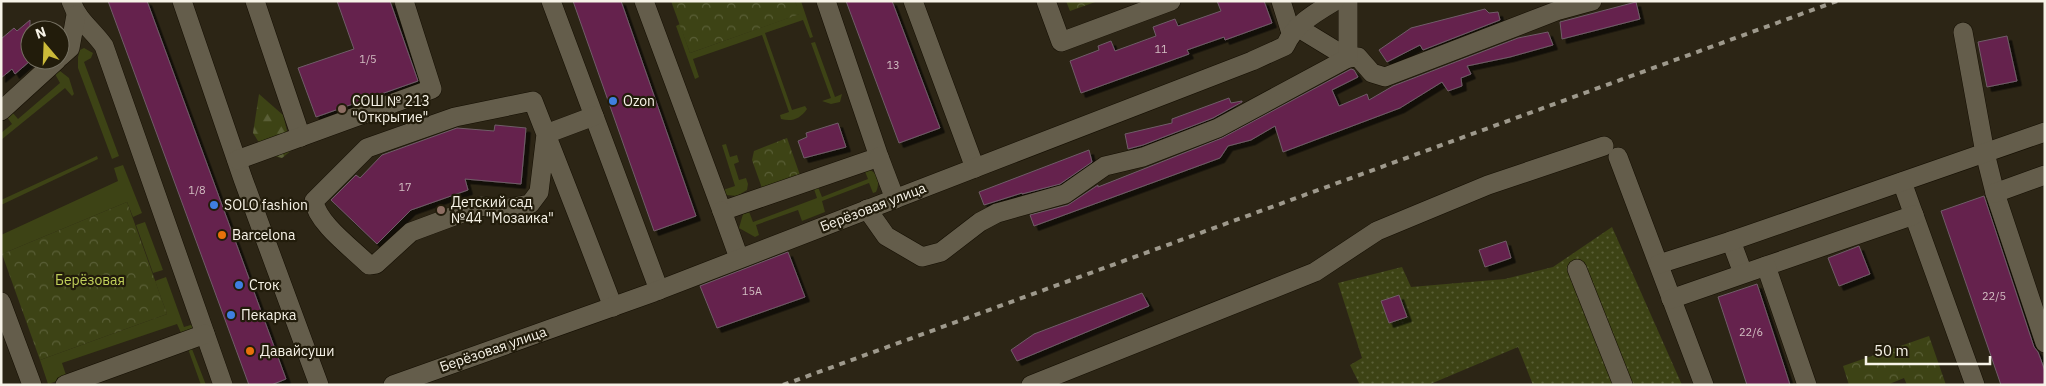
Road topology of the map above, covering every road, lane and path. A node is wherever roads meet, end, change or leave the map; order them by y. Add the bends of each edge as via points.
1 (182, 1) edge
2 (255, 1) edge
3 (404, 1) edge
4 (551, 1) edge
5 (644, 1) edge
6 (826, 1) edge
7 (913, 1) edge
8 (1046, 1) edge
9 (1171, 1) edge
10 (1281, 1) edge
11 (1335, 1) edge
12 (1348, 1) edge
13 (1592, 1) edge
14 (73, 8) edge
15 (1294, 30) junction
16 (1963, 32) dead end
17 (70, 48) edge
18 (1348, 58) junction
19 (46, 70) edge
20 (1, 111) edge
21 (594, 116) junction
22 (2045, 132) edge
23 (546, 134) junction
24 (301, 136) junction
25 (1985, 152) junction
26 (879, 157) junction
27 (237, 160) junction
28 (975, 168) junction
29 (2045, 175) edge
30 (1902, 182) junction
31 (1995, 193) junction
32 (895, 199) junction
33 (867, 210) junction
34 (722, 211) junction
35 (1914, 215) junction
36 (1731, 241) junction
37 (739, 258) junction
38 (1659, 264) junction
39 (1766, 266) junction
40 (1577, 270) dead end
41 (1743, 273) junction
42 (659, 290) junction
43 (1671, 299) junction
44 (1, 302) edge
45 (613, 307) junction
46 (205, 334) junction
47 (2045, 343) edge
48 (32, 385) edge
49 (65, 385) edge
50 (223, 385) edge
51 (319, 385) edge
52 (393, 385) edge
53 (1031, 385) edge
54 (1623, 385) edge
55 (1704, 385) edge
56 (1807, 385) edge
57 (1975, 385) edge

1 - 27 street
2 - 24 street
3 - 24 street via 432,89
4 - 21 street
5 - 34 street
6 - 26 street
7 - 28 street
8 - 9 street via 1061,42
10 - 15 street
11 - 15 street, Берёзовая улица
12 - 18 street
13 - 18 street via 1559,10 1385,77 1372,73 1358,57
14 - 17 street
14 - 46 street via 104,46
15 - 18 street
15 - 28 street, Берёзовая улица via 1286,46 1252,61
16 - 25 street
18 - 33 street via 1218,128 1143,157 1106,166 1065,194 997,212 941,252 922,257 886,236
19 - 20 street
21 - 23 street
21 - 42 street
22 - 25 street
23 - 23 street via 533,101 455,117 367,148 314,201 315,209 321,219 369,265 376,264 412,232 481,206 504,208 530,204 539,192
23 - 45 street
24 - 27 street
25 - 30 street
25 - 31 street
26 - 32 street
26 - 34 street
27 - 51 street
28 - 32 street, Берёзовая улица
29 - 31 street
30 - 35 street
30 - 36 street
31 - 47 street
32 - 33 street, Берёзовая улица
33 - 37 street, Берёзовая улица
34 - 37 street
35 - 39 street
35 - 57 street
36 - 38 street
36 - 41 street
37 - 42 street, Берёзовая улица
38 - 43 street
38 - 53 street via 1611,152 1488,185 1377,230 1315,272
39 - 41 street
39 - 56 street
40 - 54 street
41 - 43 street
42 - 45 street, Берёзовая улица
43 - 55 street
44 - 48 street
45 - 52 street, Берёзовая улица
46 - 49 street
46 - 50 street

